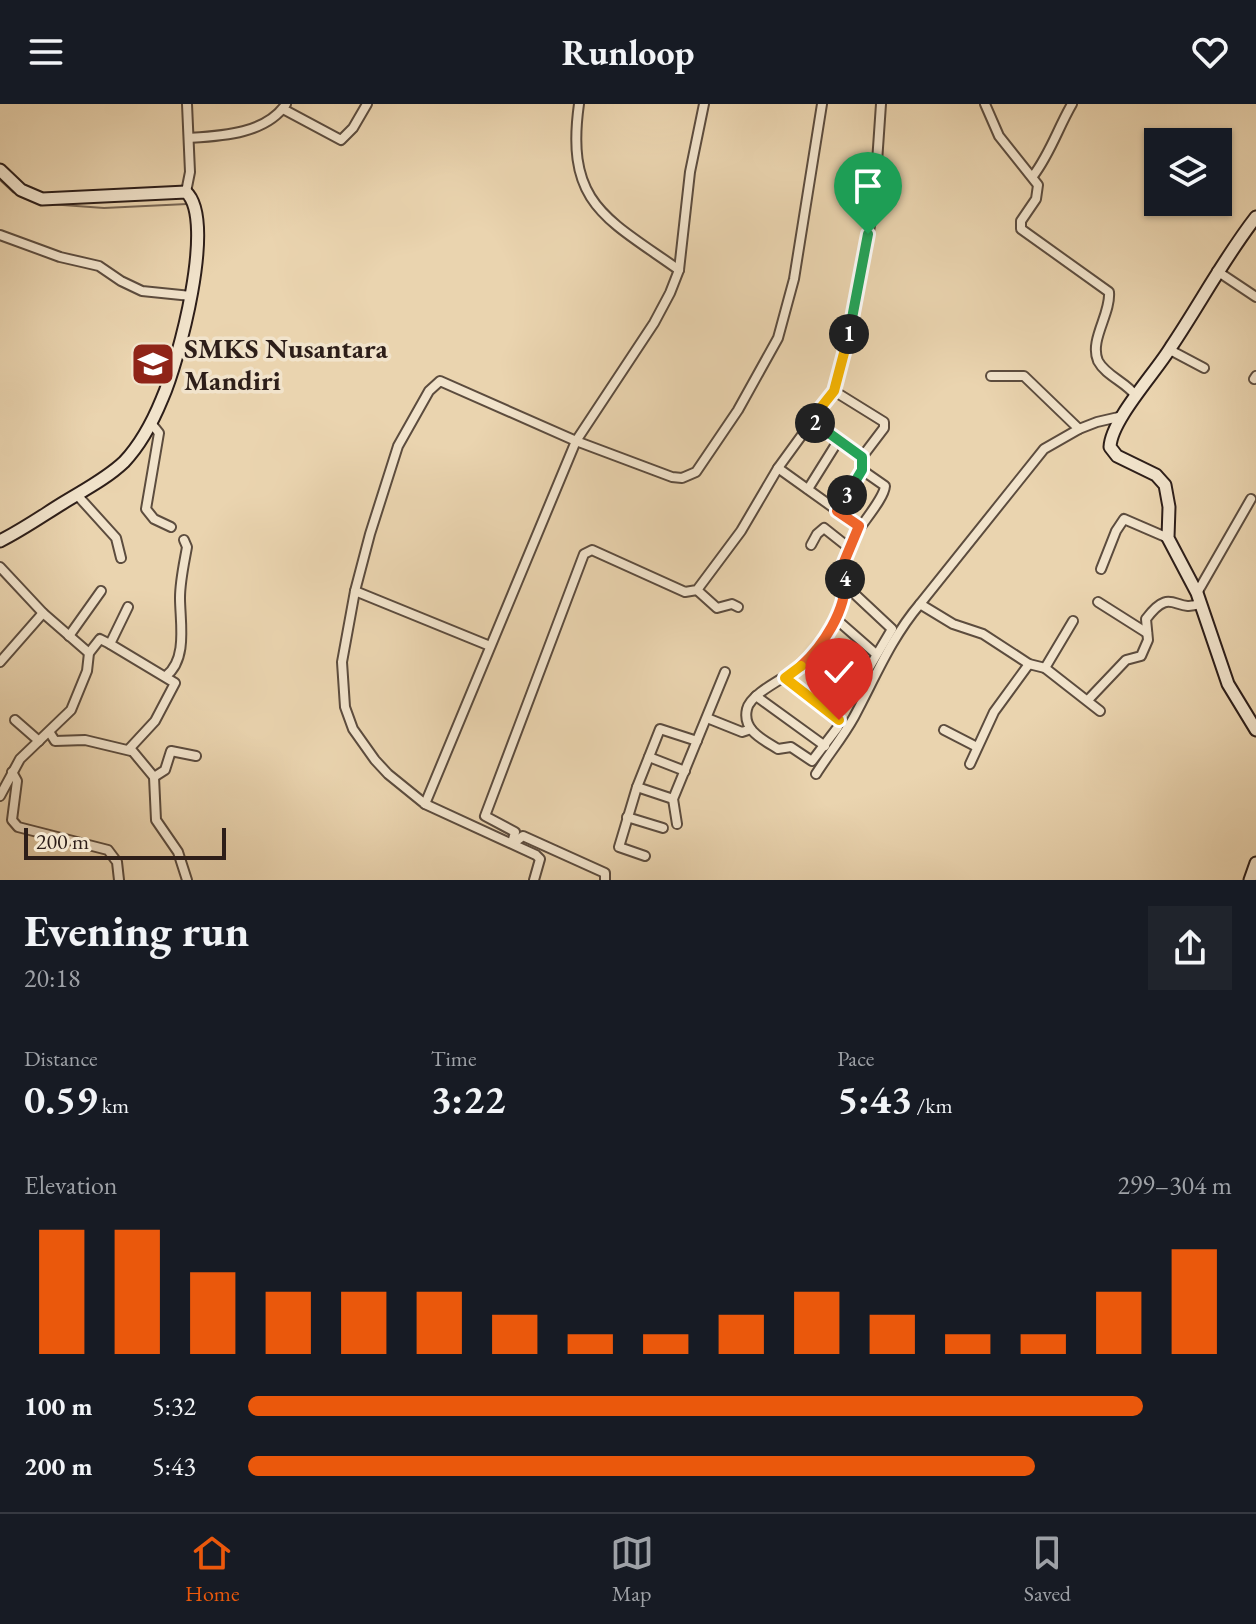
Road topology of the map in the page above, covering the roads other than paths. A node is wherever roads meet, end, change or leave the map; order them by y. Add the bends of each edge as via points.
1 (187, 104) edge
2 (367, 104) edge
3 (579, 104) edge
4 (704, 104) edge
5 (821, 104) edge
6 (881, 104) edge
7 (985, 104) edge
8 (1072, 104) edge
9 (284, 106) edge
10 (189, 138) junction
11 (0, 170) edge
12 (1033, 176) junction
13 (186, 192) junction
14 (1256, 217) edge
15 (0, 235) edge
16 (679, 270) junction
17 (1217, 271) junction
18 (191, 296) junction
19 (1256, 297) edge
20 (1170, 350) junction
21 (1204, 368) dead end
22 (991, 376) dead end
23 (834, 391) junction
24 (1136, 396) junction
25 (1123, 416) junction
26 (811, 420) junction
27 (151, 423) junction
28 (1079, 429) junction
29 (576, 441) junction
30 (838, 441) junction
31 (862, 457) junction
32 (778, 468) junction
33 (862, 470) junction
34 (808, 489) junction
35 (78, 496) junction
36 (1251, 499) dead end
37 (837, 511) junction
38 (859, 526) junction
39 (171, 527) dead end
40 (1168, 538) junction
41 (184, 540) dead end
42 (0, 541) edge
43 (811, 545) dead end
44 (848, 547) junction
45 (121, 558) dead end
46 (0, 567) edge
47 (1101, 569) dead end
48 (845, 585) junction
49 (697, 590) junction
50 (101, 591) dead end
51 (355, 591) junction
52 (1199, 598) junction
53 (1098, 602) dead end
54 (920, 604) junction
55 (128, 607) dead end
56 (738, 607) dead end
57 (43, 613) junction
58 (836, 619) junction
59 (1073, 621) dead end
60 (1147, 633) junction
61 (69, 636) junction
62 (110, 644) junction
63 (490, 646) junction
64 (819, 650) junction
65 (89, 653) junction
66 (876, 654) junction
67 (0, 662) edge
68 (1029, 664) junction
69 (1045, 668) junction
70 (725, 672) dead end
71 (166, 676) junction
72 (785, 678) junction
73 (756, 696) junction
74 (1088, 700) junction
75 (1100, 711) dead end
76 (707, 718) junction
77 (15, 720) dead end
78 (751, 729) junction
79 (944, 730) dead end
80 (1256, 730) edge
81 (50, 733) junction
82 (39, 741) junction
83 (697, 741) junction
84 (825, 746) junction
85 (977, 747) junction
86 (131, 751) junction
87 (196, 756) dead end
88 (649, 757) junction
89 (970, 764) dead end
90 (685, 771) junction
91 (12, 772) junction
92 (816, 774) dead end
93 (154, 777) junction
94 (637, 787) junction
95 (0, 796) edge
96 (673, 799) junction
97 (425, 804) junction
98 (485, 816) junction
99 (627, 817) junction
100 (677, 824) dead end
101 (663, 828) dead end
102 (483, 831) junction
103 (512, 843) junction
104 (645, 856) dead end
105 (1256, 863) edge
106 (119, 880) edge
107 (187, 880) edge
108 (534, 880) edge
109 (605, 880) edge
110 (1250, 880) edge

1 - 10 street
2 - 9 street via 341,140
3 - 16 street via 576,153 591,197 609,220
4 - 16 street
5 - 29 street via 794,279 778,338 696,472 672,477
6 - 23 street via 874,206
7 - 12 street via 999,136
8 - 12 street
9 - 10 street via 236,134
10 - 13 street
11 - 13 street via 21,190 42,199
12 - 24 street via 1039,193 1021,229 1109,292 1097,355 1105,370
13 - 18 street via 195,204
14 - 17 street
15 - 18 street via 99,266 142,291
16 - 29 street via 654,323
17 - 19 street
17 - 20 street
18 - 27 street via 180,346
20 - 21 street
20 - 24 street
22 - 28 street via 1024,376
23 - 26 street
23 - 31 street via 884,422
24 - 25 street
25 - 28 street
25 - 40 street via 1110,447 1165,485
26 - 30 street
26 - 32 street
27 - 35 street via 123,462
27 - 39 street via 159,433 146,509 150,517
28 - 54 street via 1044,449
29 - 51 street via 440,381 398,446
29 - 63 street
30 - 31 street
30 - 34 street
31 - 33 street
32 - 34 street
32 - 49 street via 741,531
33 - 37 street
33 - 38 street via 886,488
34 - 37 street
35 - 42 street
35 - 45 street via 116,538
36 - 52 street
37 - 38 street
38 - 44 street
40 - 47 street via 1124,519
40 - 52 street
41 - 71 street via 181,641
43 - 44 street via 824,528
44 - 48 street
46 - 57 street
48 - 58 street
48 - 66 street via 892,626
49 - 56 street via 717,608
49 - 98 street via 685,592 592,550 584,554
50 - 61 street
51 - 63 street
51 - 97 street via 342,662 345,707 375,760
52 - 60 street via 1191,607 1162,602 1146,619
52 - 80 street via 1228,684
53 - 60 street
54 - 68 street via 983,634
54 - 92 street
55 - 62 street
57 - 61 street
57 - 67 street
58 - 64 street
58 - 66 street
59 - 69 street
60 - 74 street via 1141,656 1123,662
61 - 65 street
62 - 65 street via 100,639
62 - 71 street
63 - 97 street
64 - 66 street via 863,678
64 - 72 street
65 - 81 street via 81,690
68 - 69 street
68 - 85 street via 994,712
69 - 74 street
70 - 76 street
71 - 86 street via 174,686
72 - 73 street
72 - 84 street via 839,720
73 - 78 street via 747,711
73 - 84 street
74 - 75 street
76 - 78 street via 742,732
76 - 83 street
77 - 82 street
78 - 84 street via 778,749 791,747 809,760
79 - 85 street
81 - 82 street
81 - 86 street via 55,741 85,740
82 - 91 street
83 - 88 street via 660,729
83 - 90 street
85 - 89 street
86 - 93 street
87 - 93 street via 171,751 165,770
88 - 90 street
88 - 94 street
90 - 96 street
91 - 95 street
91 - 106 street via 17,781 12,820 18,827 108,850 117,862
93 - 107 street via 156,820 178,852
94 - 96 street
94 - 99 street
96 - 100 street
97 - 102 street
98 - 102 street
98 - 103 street via 515,832
99 - 101 street
99 - 104 street via 619,847
102 - 103 street
103 - 108 street via 540,859
103 - 109 street via 523,836 605,873
105 - 110 street

